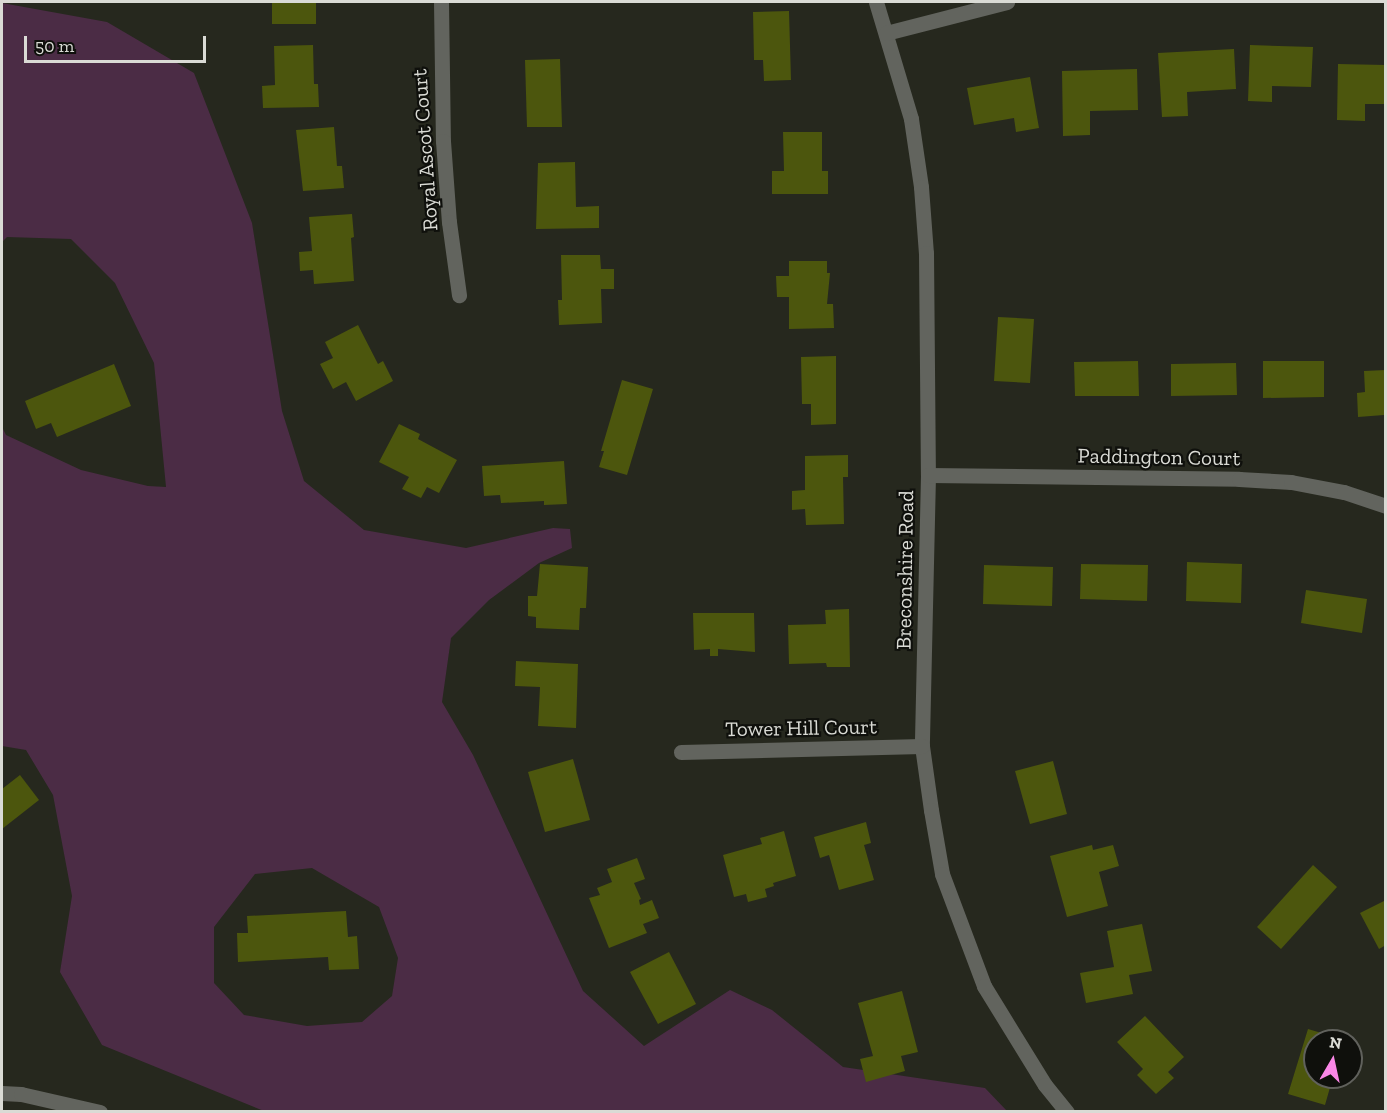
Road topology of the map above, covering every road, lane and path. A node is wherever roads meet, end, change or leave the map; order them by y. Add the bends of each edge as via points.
1 (441, 2) edge
2 (876, 2) edge
3 (1007, 2) edge
4 (886, 33) junction
5 (459, 295) dead end
6 (928, 475) junction
7 (1386, 506) edge
8 (922, 746) junction
9 (681, 752) dead end
10 (2, 1093) edge
11 (100, 1112) edge
12 (1067, 1112) edge

1 - 5 street, Royal Ascot Court via 443,141
2 - 4 street, Breconshire Road
3 - 4 street
4 - 6 street, Breconshire Road via 911,119 921,187 928,326
6 - 7 street, Paddington Court via 1239,479 1302,484
6 - 8 street, Breconshire Road
8 - 9 street, Tower Hill Court
8 - 12 street, Breconshire Road via 942,874 963,934 984,986 1013,1036
10 - 11 street

